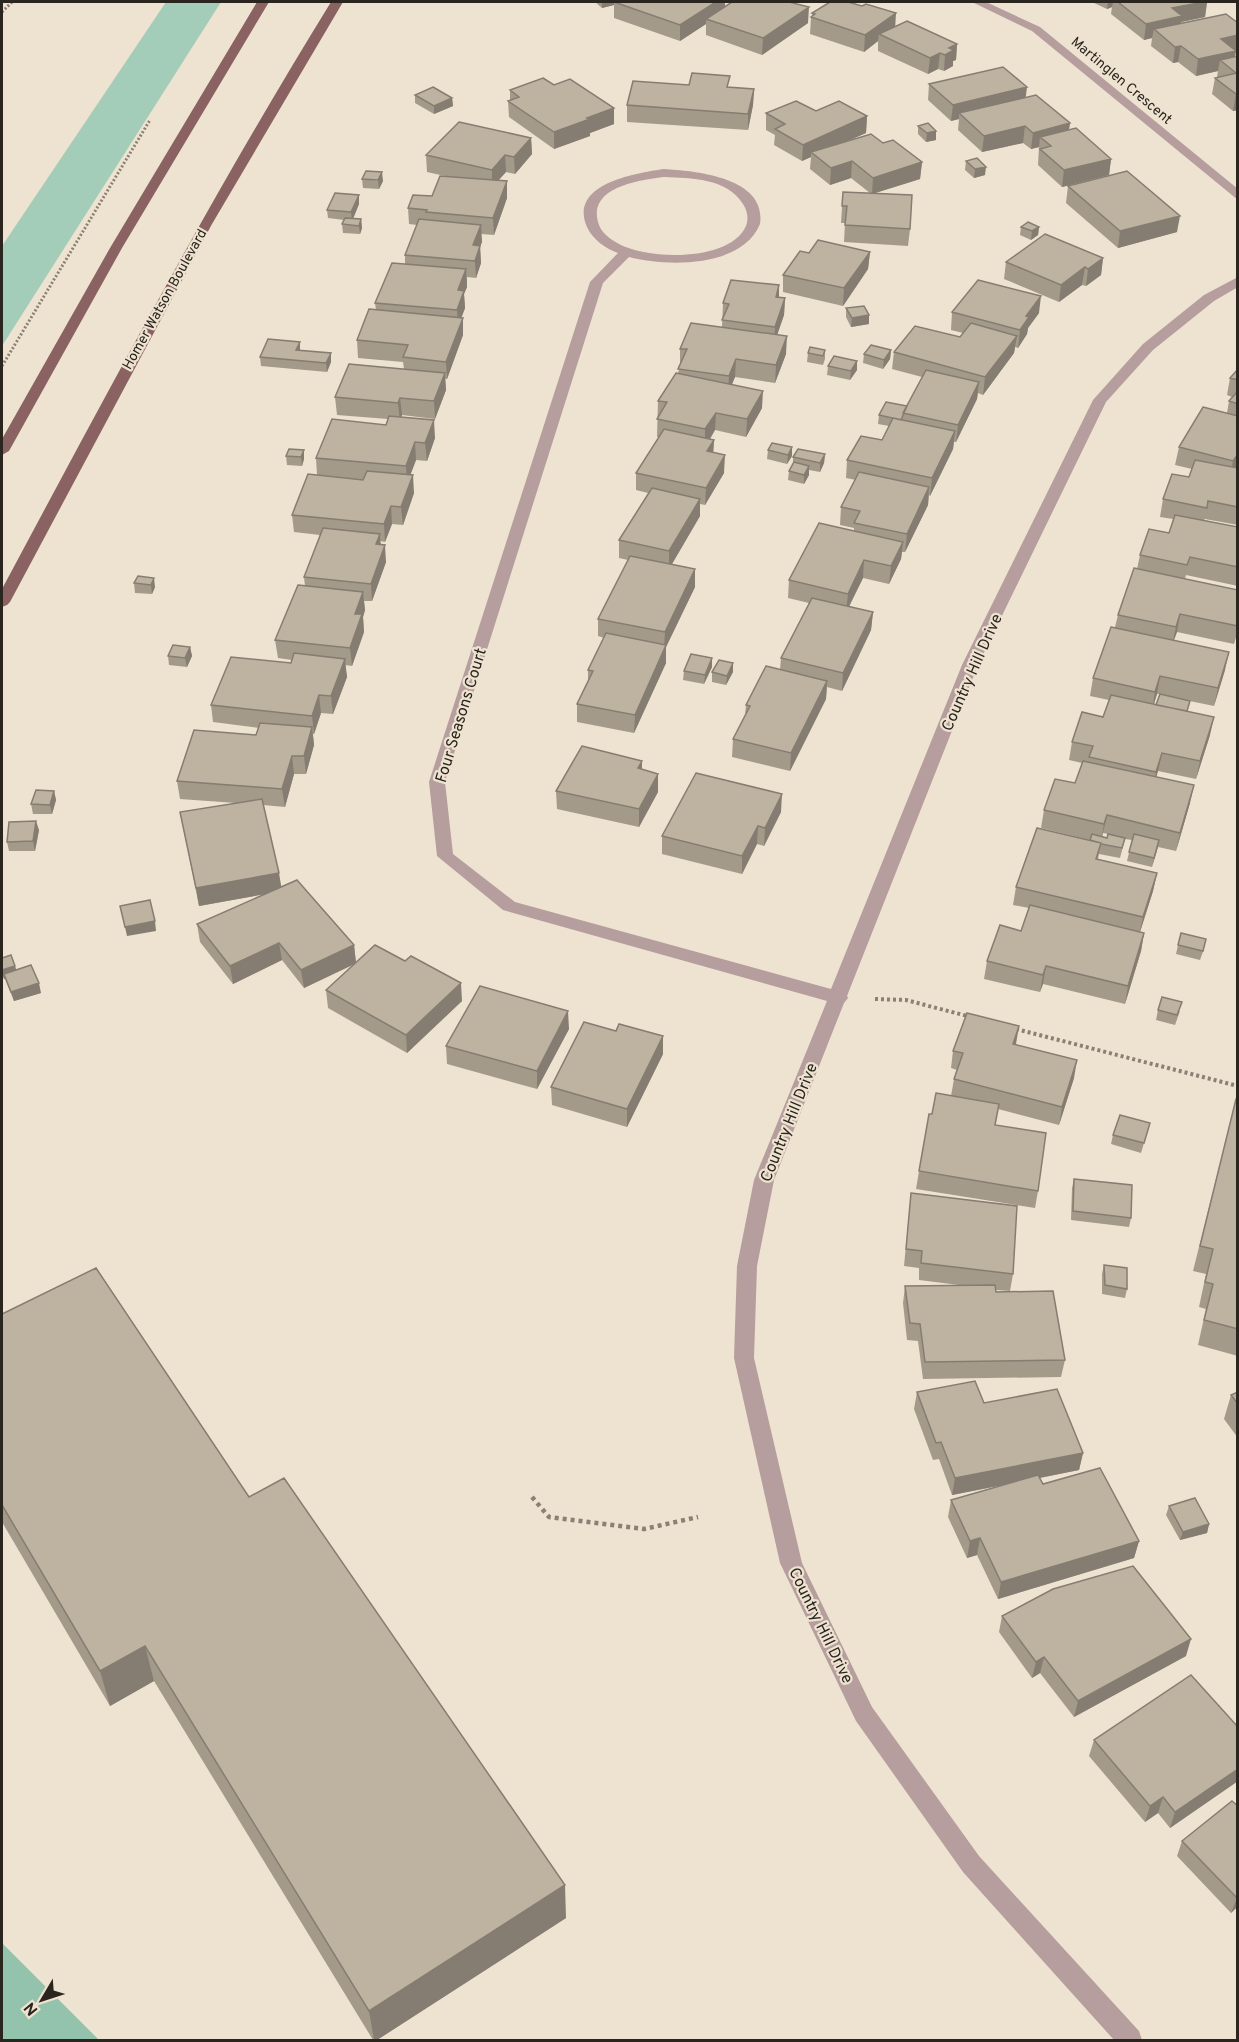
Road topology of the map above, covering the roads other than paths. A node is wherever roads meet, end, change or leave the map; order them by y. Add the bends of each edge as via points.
1 (263, 2) edge
2 (337, 2) edge
3 (978, 2) edge
4 (1238, 196) edge
5 (627, 252) junction
6 (1238, 282) edge
7 (2, 451) edge
8 (2, 602) edge
9 (839, 998) junction
10 (1130, 2040) edge

1 - 7 main road via 116,248
2 - 8 main road, Homer Watson Boulevard via 186,257
3 - 4 street, Martinglen Crescent via 1036,29
5 - 5 street via 689,259 717,253 740,242 752,228 755,214 748,200 714,179 682,174 640,176 616,183 600,194 590,208 591,225 602,239
5 - 9 street, Four Seasons Court via 597,282 437,782 445,856 509,906
6 - 9 street, Country Hill Drive via 1209,298 1148,347 1100,400 970,665
9 - 10 street, Country Hill Drive via 764,1180 747,1266 744,1358 791,1563 864,1713 971,1864

